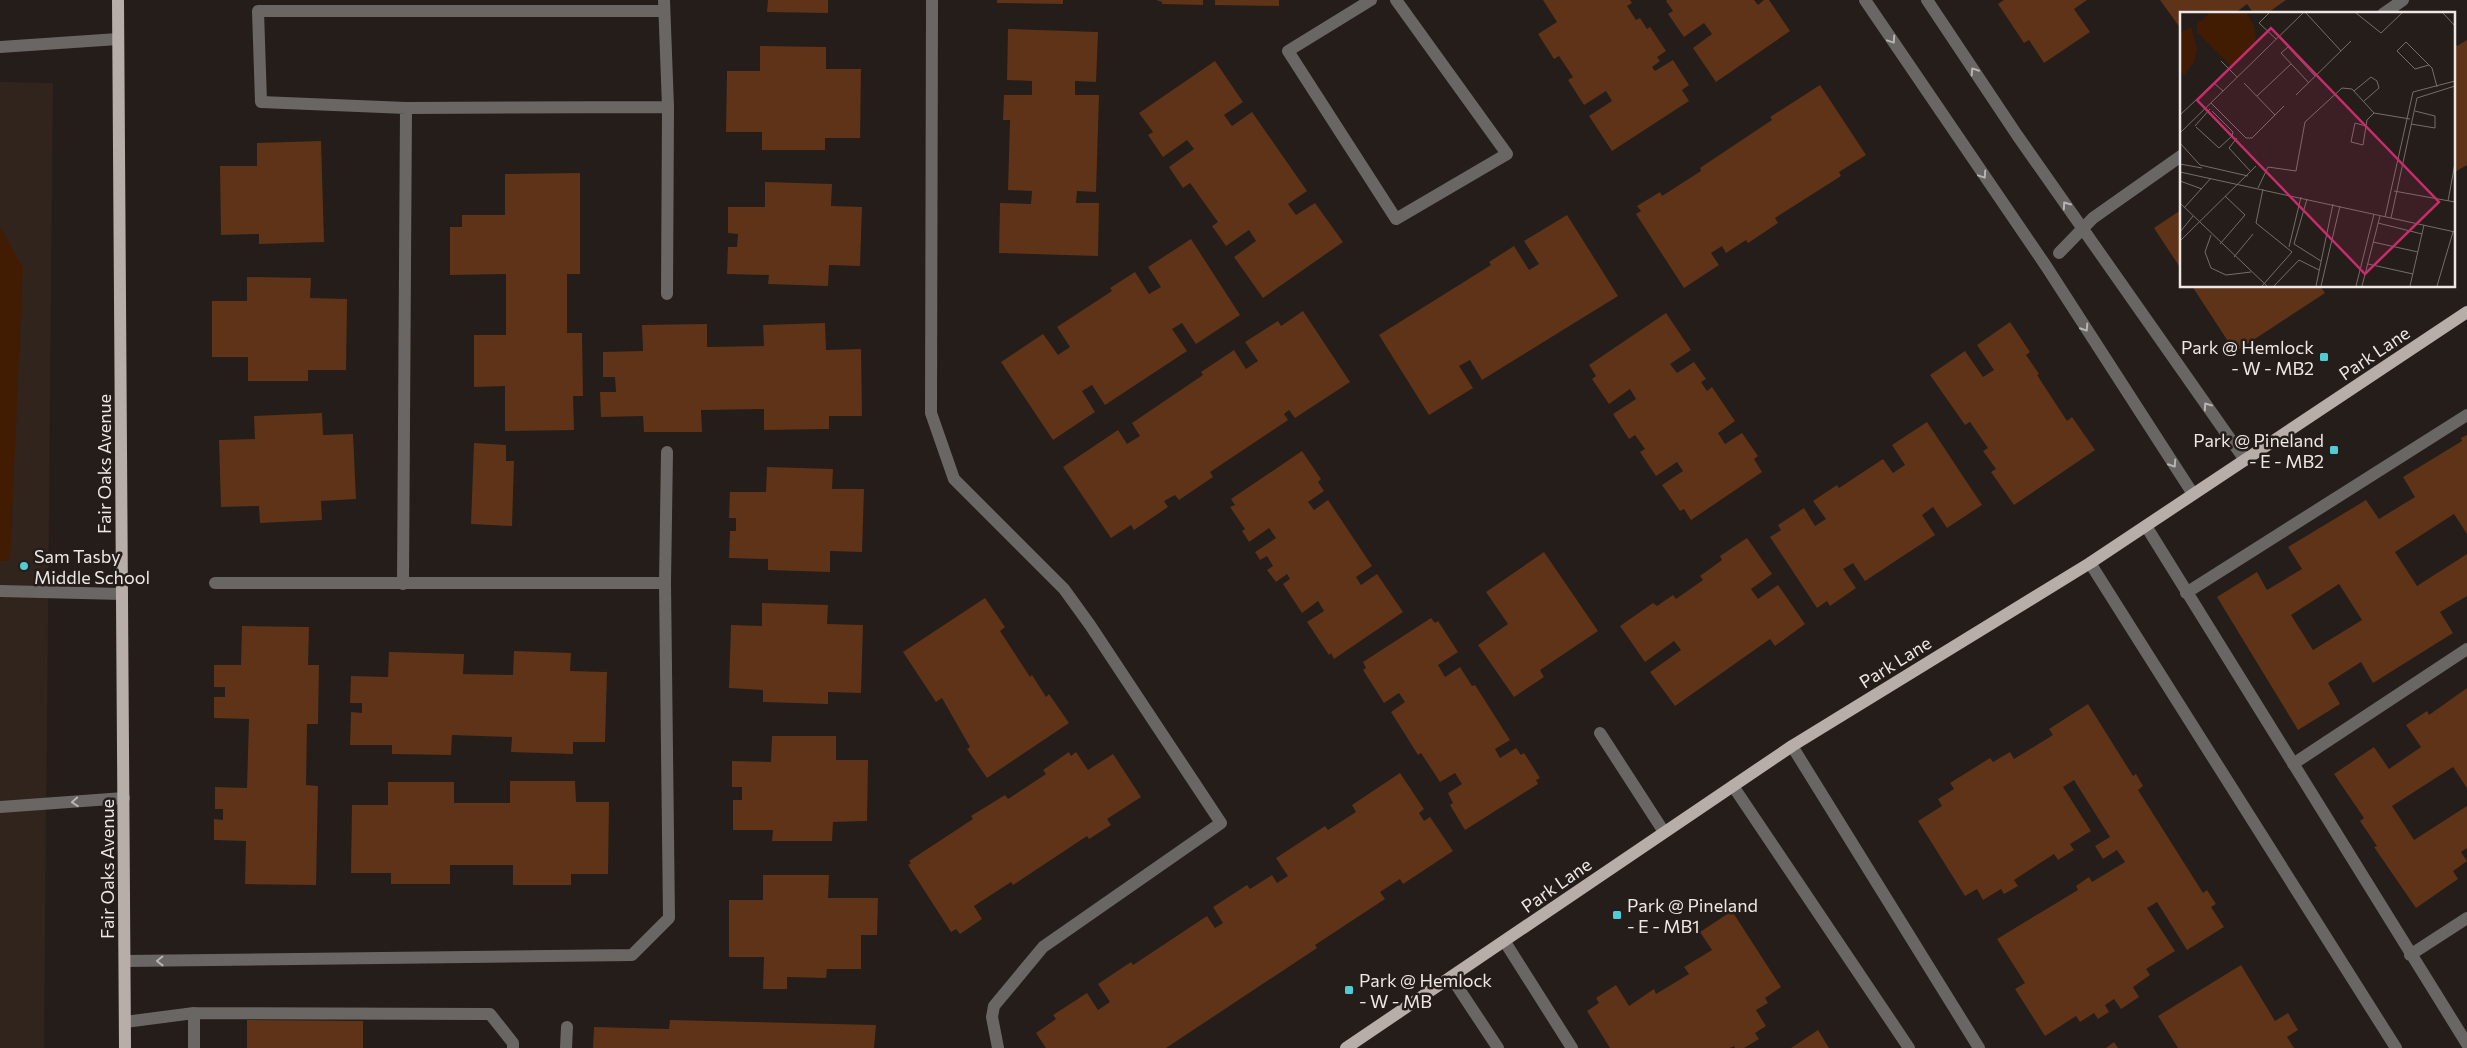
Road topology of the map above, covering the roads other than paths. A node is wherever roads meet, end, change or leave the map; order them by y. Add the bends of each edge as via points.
1 (118, 0) edge
2 (932, 0) edge
3 (1371, 0) edge
4 (1396, 0) edge
5 (1865, 0) edge
6 (1927, 0) edge
7 (2403, 0) edge
8 (664, 6) edge
9 (2386, 12) edge
10 (118, 39) junction
11 (0, 47) edge
12 (406, 108) junction
13 (668, 108) junction
14 (2180, 157) edge
15 (2083, 229) junction
16 (2059, 253) dead end
17 (667, 294) dead end
18 (2467, 312) edge
19 (2467, 415) edge
20 (667, 452) dead end
21 (2245, 460) junction
22 (2193, 494) junction
23 (2146, 526) junction
24 (2090, 563) junction
25 (666, 583) junction
26 (215, 584) dead end
27 (403, 584) junction
28 (0, 591) edge
29 (2186, 592) junction
30 (122, 594) junction
31 (2467, 649) edge
32 (1600, 733) dead end
33 (1792, 746) junction
34 (2292, 764) junction
35 (1733, 786) junction
36 (124, 798) junction
37 (0, 807) edge
38 (1664, 832) junction
39 (2467, 918) edge
40 (1505, 942) junction
41 (2410, 956) junction
42 (125, 961) junction
43 (1452, 977) junction
44 (194, 1013) junction
45 (125, 1022) junction
46 (567, 1027) dead end
47 (2467, 1044) edge
48 (126, 1048) edge
49 (194, 1048) edge
50 (513, 1048) edge
51 (566, 1048) edge
52 (998, 1048) edge
53 (1346, 1048) edge
54 (1498, 1048) edge
55 (1572, 1048) edge
56 (1909, 1048) edge
57 (1979, 1048) edge
58 (2396, 1048) edge

1 - 10 main road, Fair Oaks Avenue
2 - 52 lane via 931,413 954,479 1064,590 1090,624 1221,824 1043,947 994,1006 992,1017
3 - 4 lane via 1288,51 1396,219 1507,154
5 -> 22 lane via 2046,266
15 -> 6 lane
7 - 9 lane
8 - 12 lane via 258,11 260,102
8 - 13 lane
10 - 11 lane
10 - 30 main road, Fair Oaks Avenue
12 - 13 lane
12 - 27 lane
13 - 17 lane
14 - 15 lane
15 - 16 lane
21 -> 15 lane
18 - 21 main road, Park Lane
19 - 29 lane
20 - 25 lane
21 - 22 main road, Park Lane
22 - 23 main road, Park Lane
23 - 24 main road, Park Lane
23 - 29 lane
24 - 33 main road, Park Lane
24 - 58 lane
25 - 27 lane
25 -> 42 lane via 669,918 632,955
26 - 27 lane
28 - 30 lane
29 - 34 lane
30 - 36 main road, Fair Oaks Avenue
31 - 34 lane
32 - 38 lane
33 - 35 main road, Park Lane
33 - 57 lane
34 - 41 lane
35 - 38 main road, Park Lane
35 - 56 lane
36 -> 37 lane
36 - 42 main road, Fair Oaks Avenue
38 - 40 main road, Park Lane
39 - 41 lane
40 - 43 main road, Park Lane
40 - 55 lane
41 - 47 lane
42 - 45 main road, Fair Oaks Avenue
43 - 53 main road, Park Lane
43 - 54 lane
44 - 45 lane
44 - 49 lane
44 - 50 lane via 490,1014 513,1043
45 - 48 main road, Fair Oaks Avenue
46 - 51 lane

